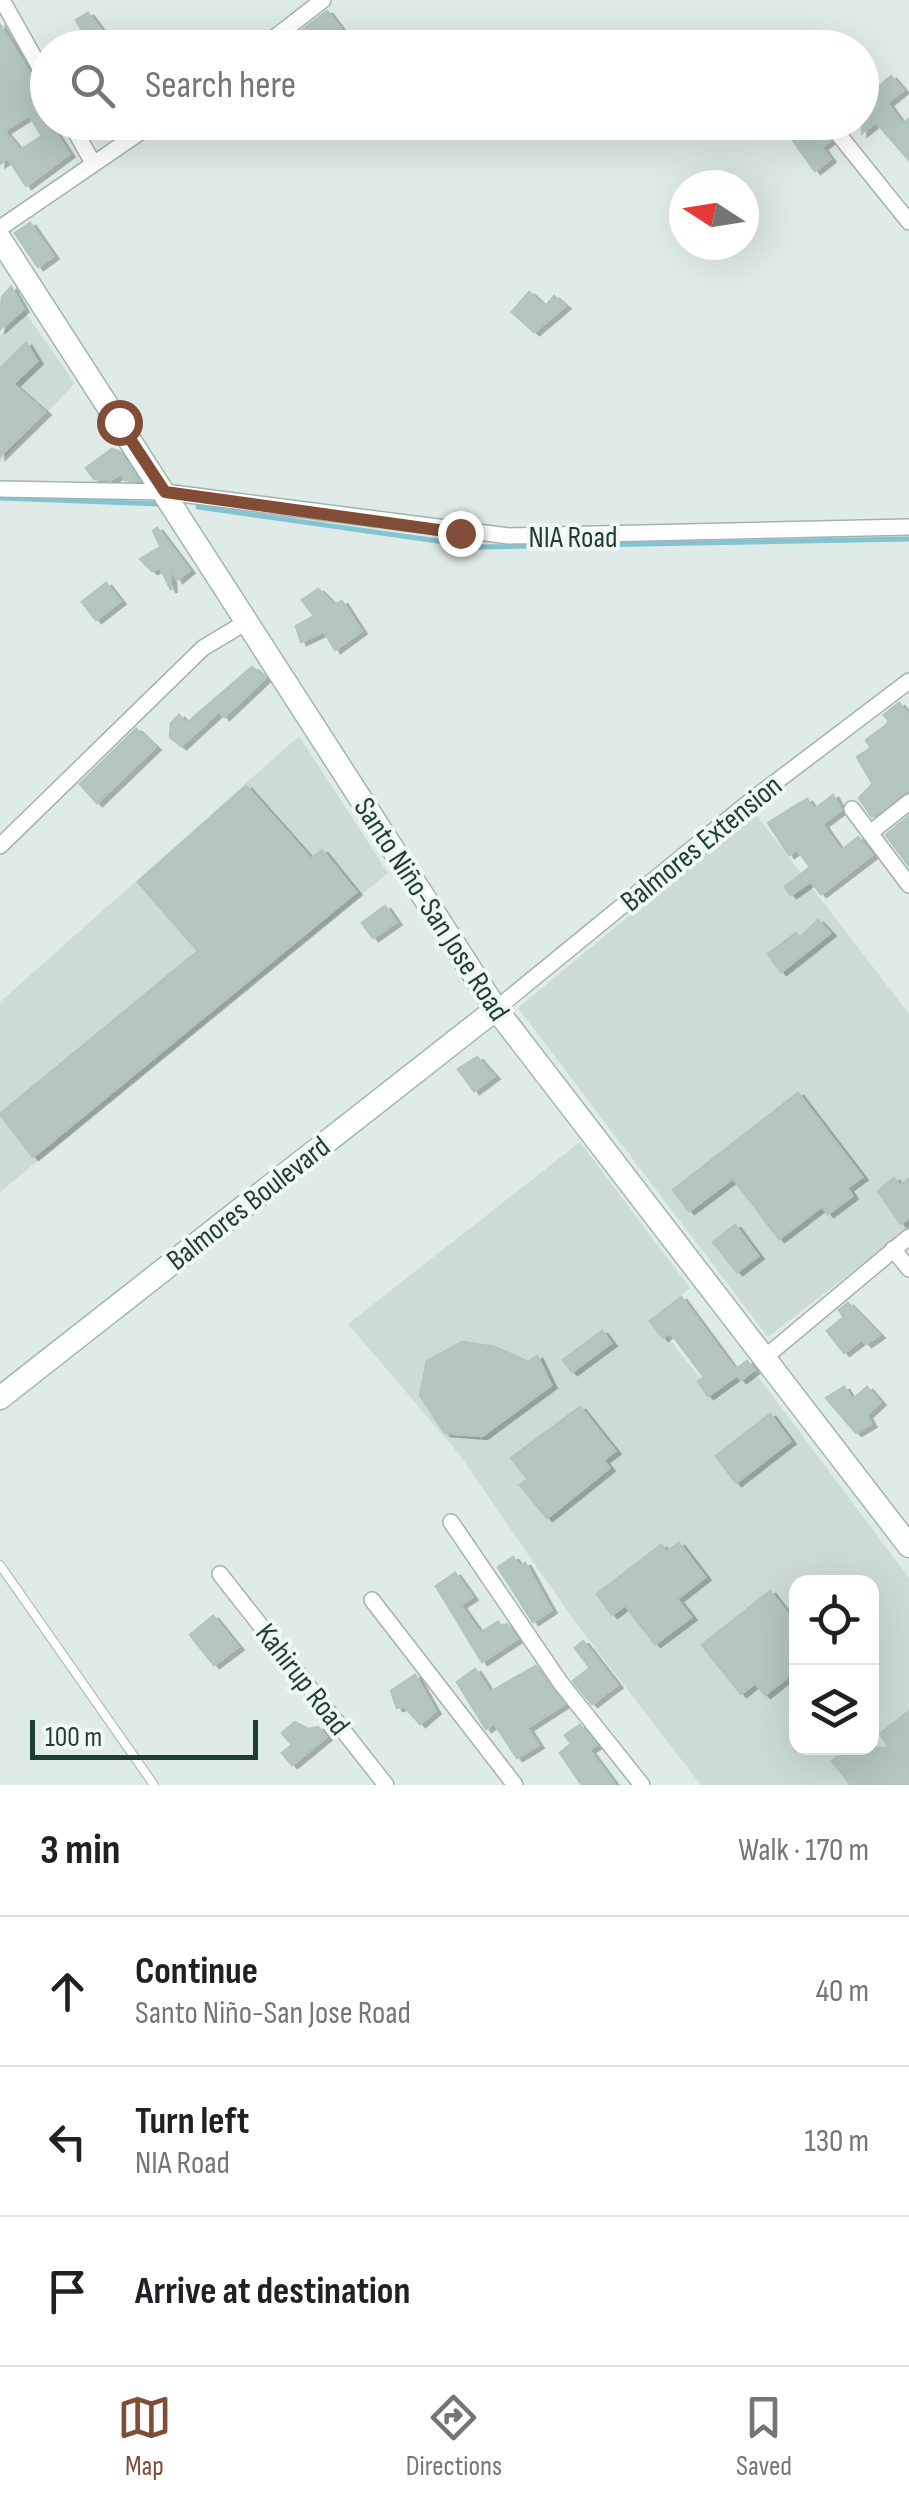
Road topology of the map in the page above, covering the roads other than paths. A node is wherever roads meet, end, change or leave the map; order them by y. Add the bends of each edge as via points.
1 (2, 0) edge
2 (323, 0) edge
3 (284, 30) edge
4 (30, 50) edge
5 (80, 140) edge
6 (128, 140) edge
7 (843, 140) edge
8 (93, 163) junction
9 (909, 222) edge
10 (0, 228) edge
11 (0, 239) edge
12 (0, 488) edge
13 (165, 492) junction
14 (909, 527) edge
15 (248, 621) junction
16 (906, 690) edge
17 (909, 802) edge
18 (852, 808) dead end
19 (870, 833) junction
20 (0, 846) edge
21 (909, 885) edge
22 (496, 1009) junction
23 (909, 1237) edge
24 (894, 1249) junction
25 (909, 1269) edge
26 (764, 1358) junction
27 (0, 1398) edge
28 (451, 1522) dead end
29 (909, 1546) edge
30 (0, 1564) edge
31 (220, 1574) dead end
32 (372, 1600) dead end
33 (154, 1785) edge
34 (386, 1785) edge
35 (516, 1785) edge
36 (642, 1785) edge

1 - 4 street
2 - 3 street
5 - 8 street
6 - 8 street
7 - 9 street
8 - 10 street
11 - 13 main road, Santo Niño-San Jose Road
12 - 13 street, NIA Road
13 - 14 street, NIA Road via 509,536
13 - 15 main road, Santo Niño-San Jose Road
15 - 20 street via 203,648
15 - 22 main road, Santo Niño-San Jose Road
16 - 22 street, Balmores Extension via 748,803
17 - 19 street
18 - 19 street
19 - 21 street
22 - 26 main road, Santo Niño-San Jose Road
22 - 27 main road, Balmores Boulevard
23 - 24 street
24 - 25 street
24 - 26 street
26 - 29 main road, Santo Niño-San Jose Road
28 - 36 street via 560,1682
30 - 33 lane
31 - 34 street, Kahirup Road
32 - 35 street

